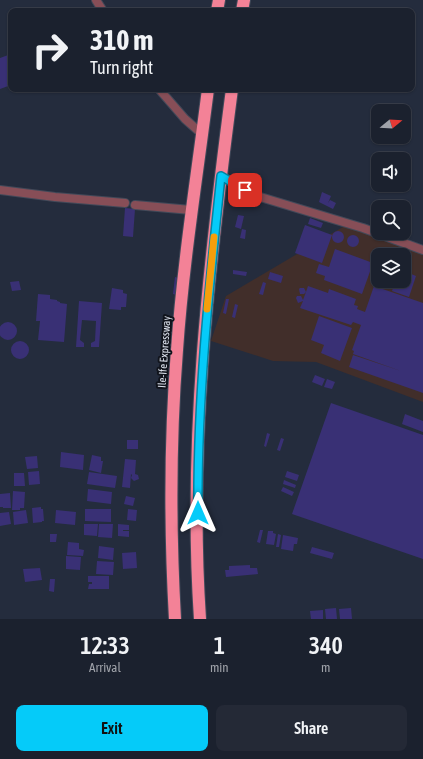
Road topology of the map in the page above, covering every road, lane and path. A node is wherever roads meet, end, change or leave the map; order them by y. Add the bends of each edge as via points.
1 (162, 92) edge
2 (208, 92) edge
3 (232, 92) edge
4 (202, 134) junction
5 (221, 176) junction
6 (0, 190) edge
7 (125, 203) dead end
8 (135, 205) dead end
9 (191, 210) junction
10 (423, 250) edge
11 (175, 619) edge
12 (200, 619) edge

1 - 4 street via 185,120
2 - 4 highway, Ile-Ife Expressway
3 - 5 highway
4 - 9 highway, Ile-Ife Expressway
5 - 10 street via 257,196 364,228
5 - 12 highway via 200,400
6 - 7 street
8 - 9 street
9 - 11 highway, Ile-Ife Expressway via 174,396

